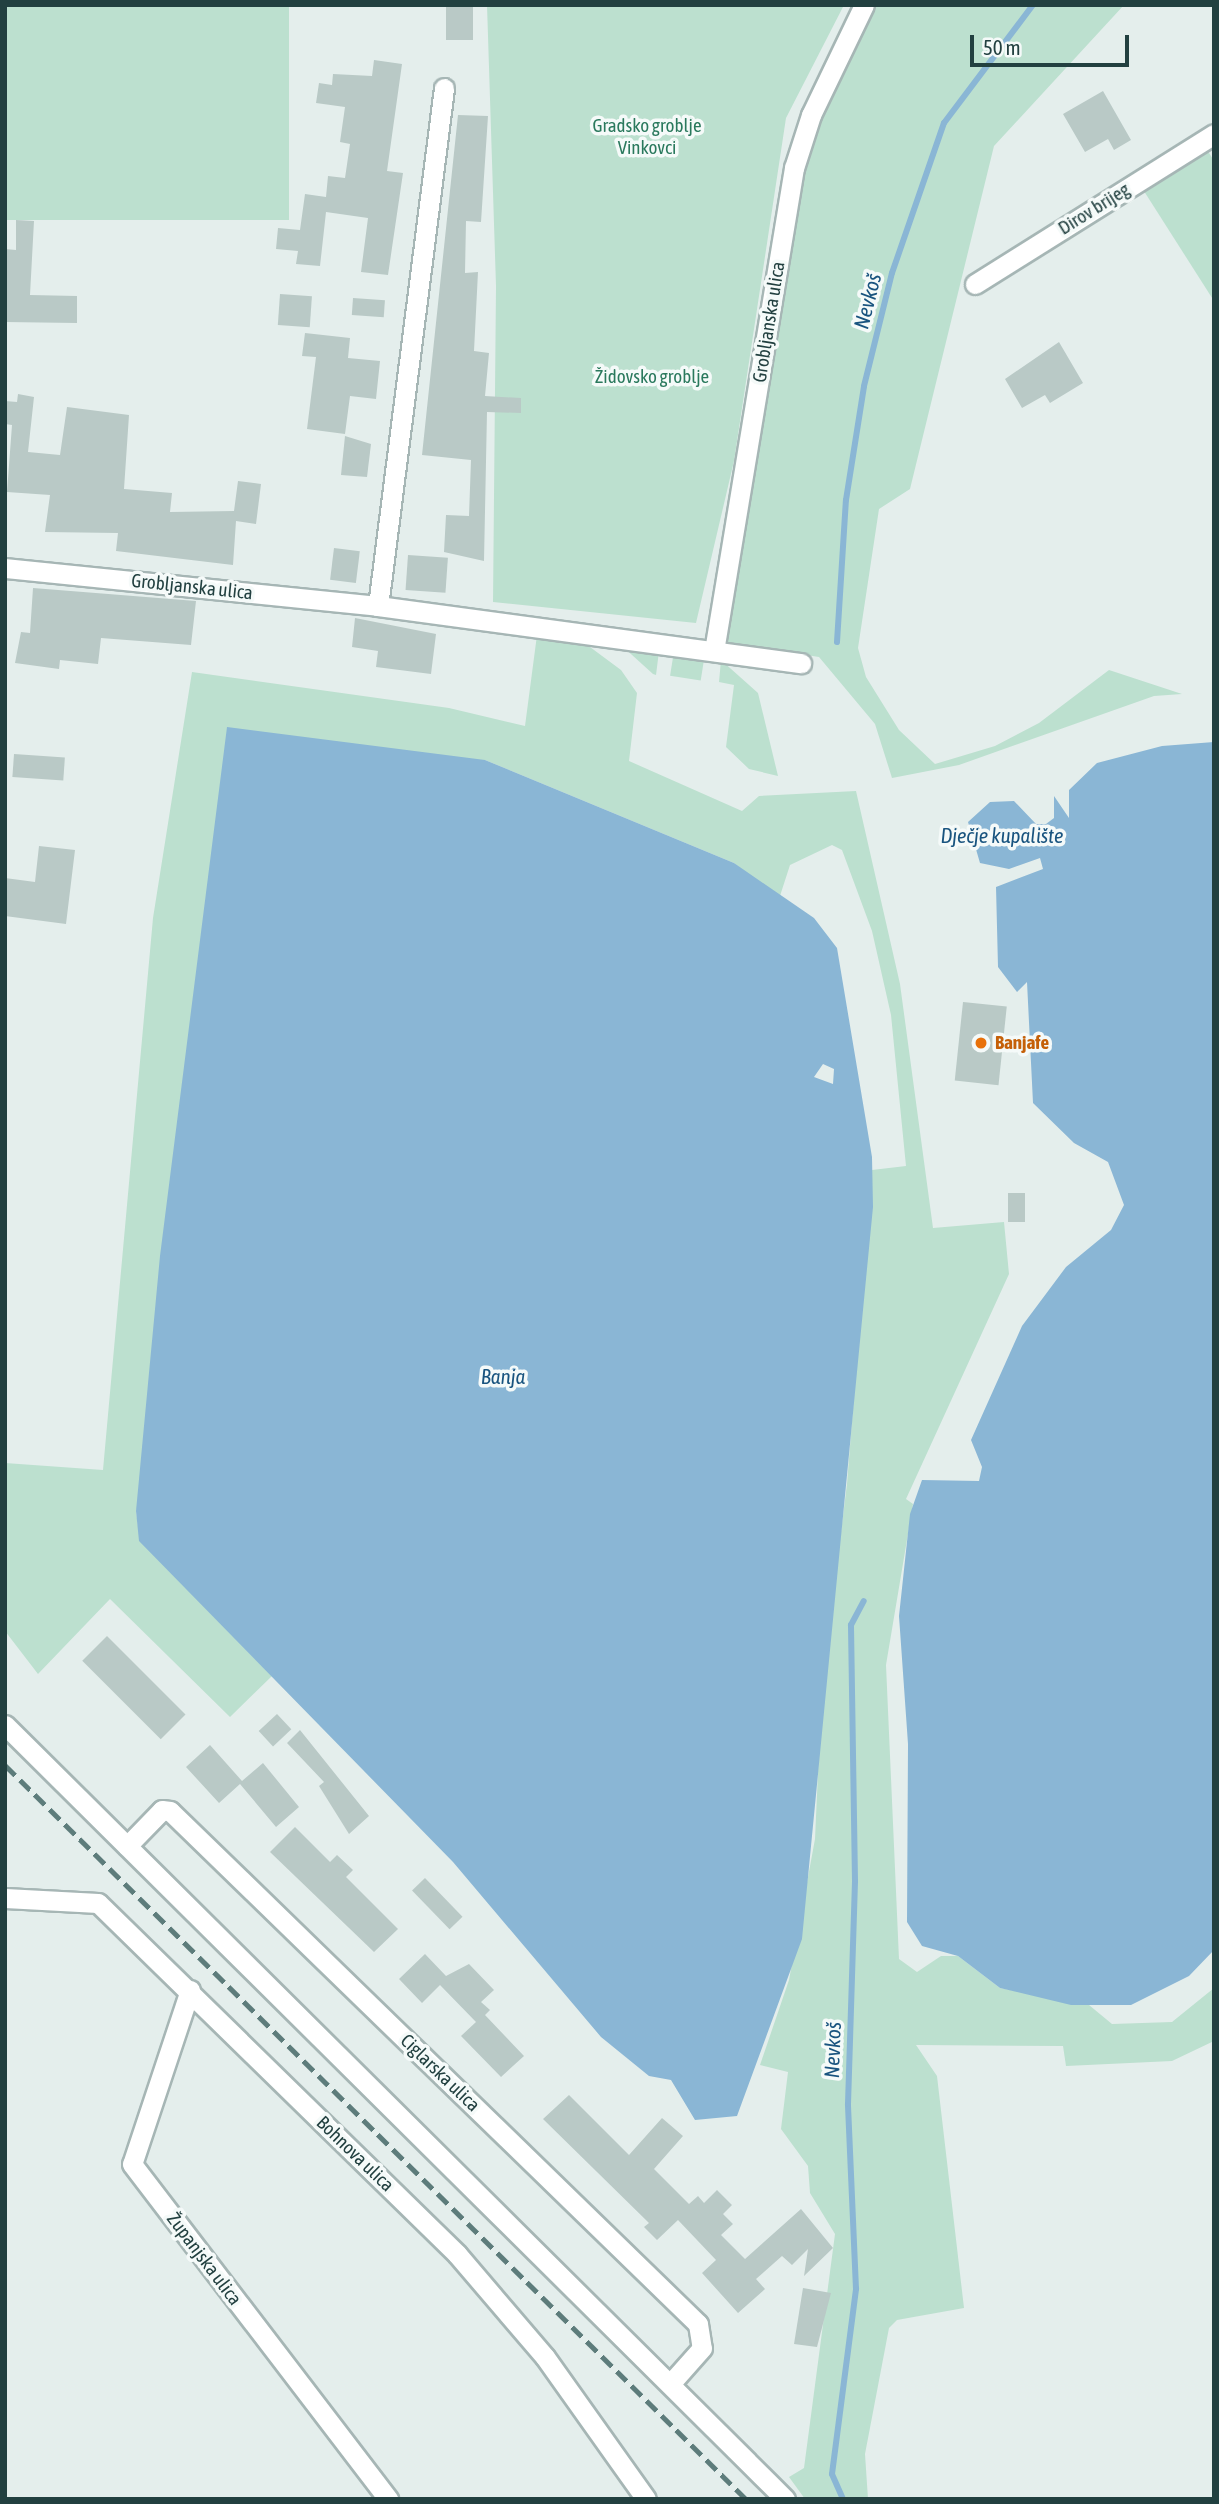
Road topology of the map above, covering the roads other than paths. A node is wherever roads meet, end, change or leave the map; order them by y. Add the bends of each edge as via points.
1 (864, 5) edge
2 (444, 88) dead end
3 (1214, 134) edge
4 (975, 284) dead end
5 (5, 568) edge
6 (378, 606) junction
7 (714, 651) junction
8 (801, 663) dead end
9 (5, 1725) edge
10 (127, 1846) junction
11 (5, 1898) edge
12 (190, 1990) junction
13 (670, 2385) junction
14 (388, 2499) edge
15 (646, 2499) edge
16 (785, 2499) edge

1 - 7 street, Grobljanska ulica via 811,115 794,168
2 - 6 street
3 - 4 street, Dirov brijeg
5 - 6 street, Grobljanska ulica
6 - 7 street, Grobljanska ulica
7 - 8 street, Grobljanska ulica
9 - 10 street
10 - 13 street
10 - 13 street, Ciglarska ulica via 162,1810 170,1811 698,2325 702,2348
11 - 12 street, Bohnova ulica via 98,1903
12 - 14 street, Županjska ulica via 132,2164
12 - 15 street, Bohnova ulica via 457,2254 544,2357
13 - 16 street

